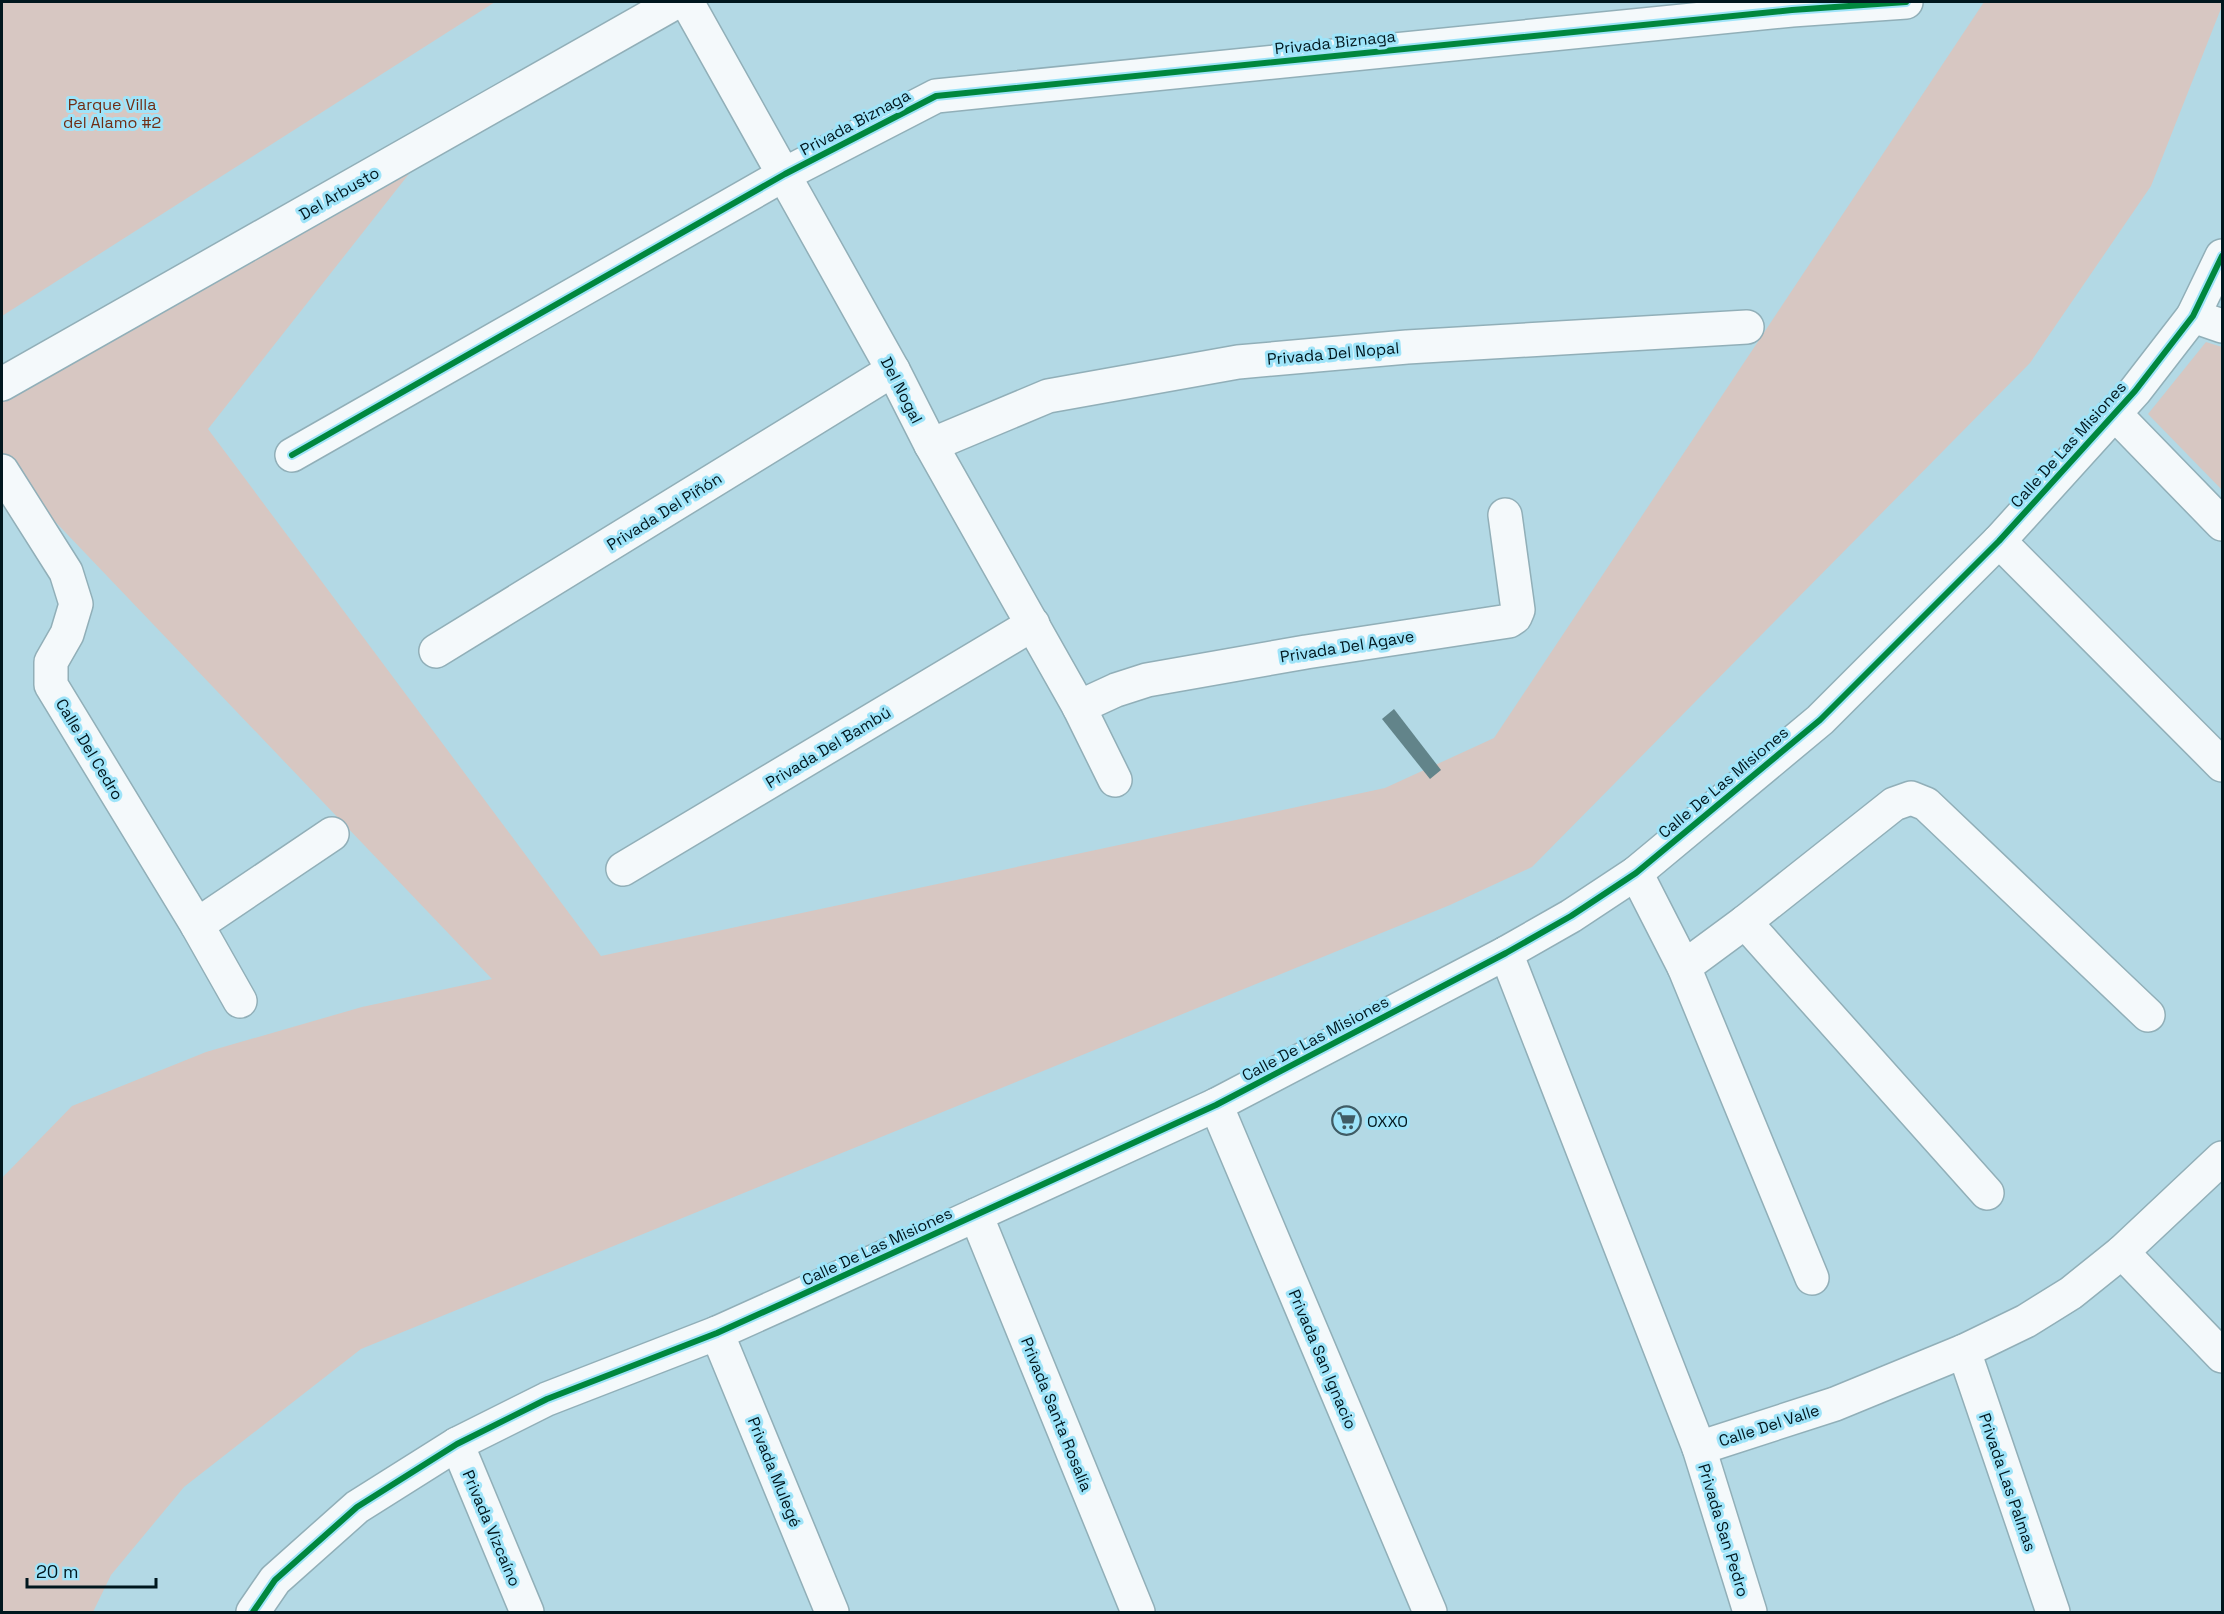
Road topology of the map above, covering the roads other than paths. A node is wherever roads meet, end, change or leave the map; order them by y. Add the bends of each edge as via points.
1 (676, 2) edge
2 (687, 2) edge
3 (1906, 2) edge
4 (785, 174) junction
5 (2223, 256) edge
6 (2208, 321) edge
7 (1747, 327) dead end
8 (892, 370) junction
9 (2, 384) edge
10 (2114, 413) junction
11 (931, 445) junction
12 (292, 456) dead end
13 (2, 471) edge
14 (1505, 515) dead end
15 (2223, 524) edge
16 (1999, 541) junction
17 (1033, 624) junction
18 (436, 651) dead end
19 (1079, 707) junction
20 (2223, 765) edge
21 (1115, 780) dead end
22 (332, 834) dead end
23 (623, 869) dead end
24 (1636, 873) junction
25 (1745, 922) junction
26 (197, 925) junction
27 (1506, 953) junction
28 (1684, 967) junction
29 (240, 1001) dead end
30 (2148, 1015) dead end
31 (1216, 1105) junction
32 (2223, 1158) edge
33 (1987, 1194) dead end
34 (976, 1215) junction
35 (2122, 1252) junction
36 (1812, 1278) dead end
37 (717, 1332) junction
38 (1964, 1351) junction
39 (2223, 1356) edge
40 (457, 1444) junction
41 (1699, 1449) junction
42 (253, 1612) edge
43 (527, 1612) edge
44 (832, 1612) edge
45 (1138, 1612) edge
46 (1430, 1612) edge
47 (1750, 1612) edge
48 (2053, 1612) edge

1 - 9 street, Del Arbusto
2 - 4 street, Del Nogal
3 - 4 street, Privada Biznaga via 1780,11 945,94
4 - 8 street, Del Nogal
4 - 12 street, Privada Biznaga
5 - 6 street, Calle De Las Misiones
6 - 10 street, Calle De Las Misiones
7 - 11 street, Privada Del Nopal via 1407,347 1238,362 1048,396
8 - 11 street, Del Nogal
8 - 18 street, Privada Del Piñón
10 - 15 street
10 - 16 street, Calle De Las Misiones
11 - 17 street, Del Nogal
13 - 26 street, Calle Del Cedro via 66,572 76,604 67,634 51,662 51,685
14 - 19 street, Privada Del Agave via 1518,610 1509,621 1147,680
16 - 20 street
16 - 24 street, Calle De Las Misiones via 1820,720
17 - 19 street, Del Nogal
17 - 23 street, Privada Del Bambú
19 - 21 street, Del Nogal
22 - 26 street
24 - 27 street, Calle De Las Misiones
24 - 28 street
25 - 28 street
25 - 30 street via 1894,804 1911,798 1926,804
25 - 33 street
26 - 29 street, Calle Del Cedro
27 - 31 street, Calle De Las Misiones
27 - 41 street, Calle Del Valle
28 - 36 street
31 - 34 street, Calle De Las Misiones
31 - 46 street, Privada San Ignacio
32 - 35 street, Calle Del Valle
34 - 37 street, Calle De Las Misiones
34 - 45 street, Privada Santa Rosalía
35 - 38 street, Calle Del Valle via 2071,1293 2026,1321
35 - 39 street
37 - 40 street, Calle De Las Misiones via 547,1399
37 - 44 street, Privada Mulegé
38 - 41 street, Calle Del Valle via 1835,1404
38 - 48 street, Privada Las Palmas
40 - 42 street, Calle De Las Misiones via 357,1507 275,1580
40 - 43 street, Privada Vizcaíno
41 - 47 street, Privada San Pedro

